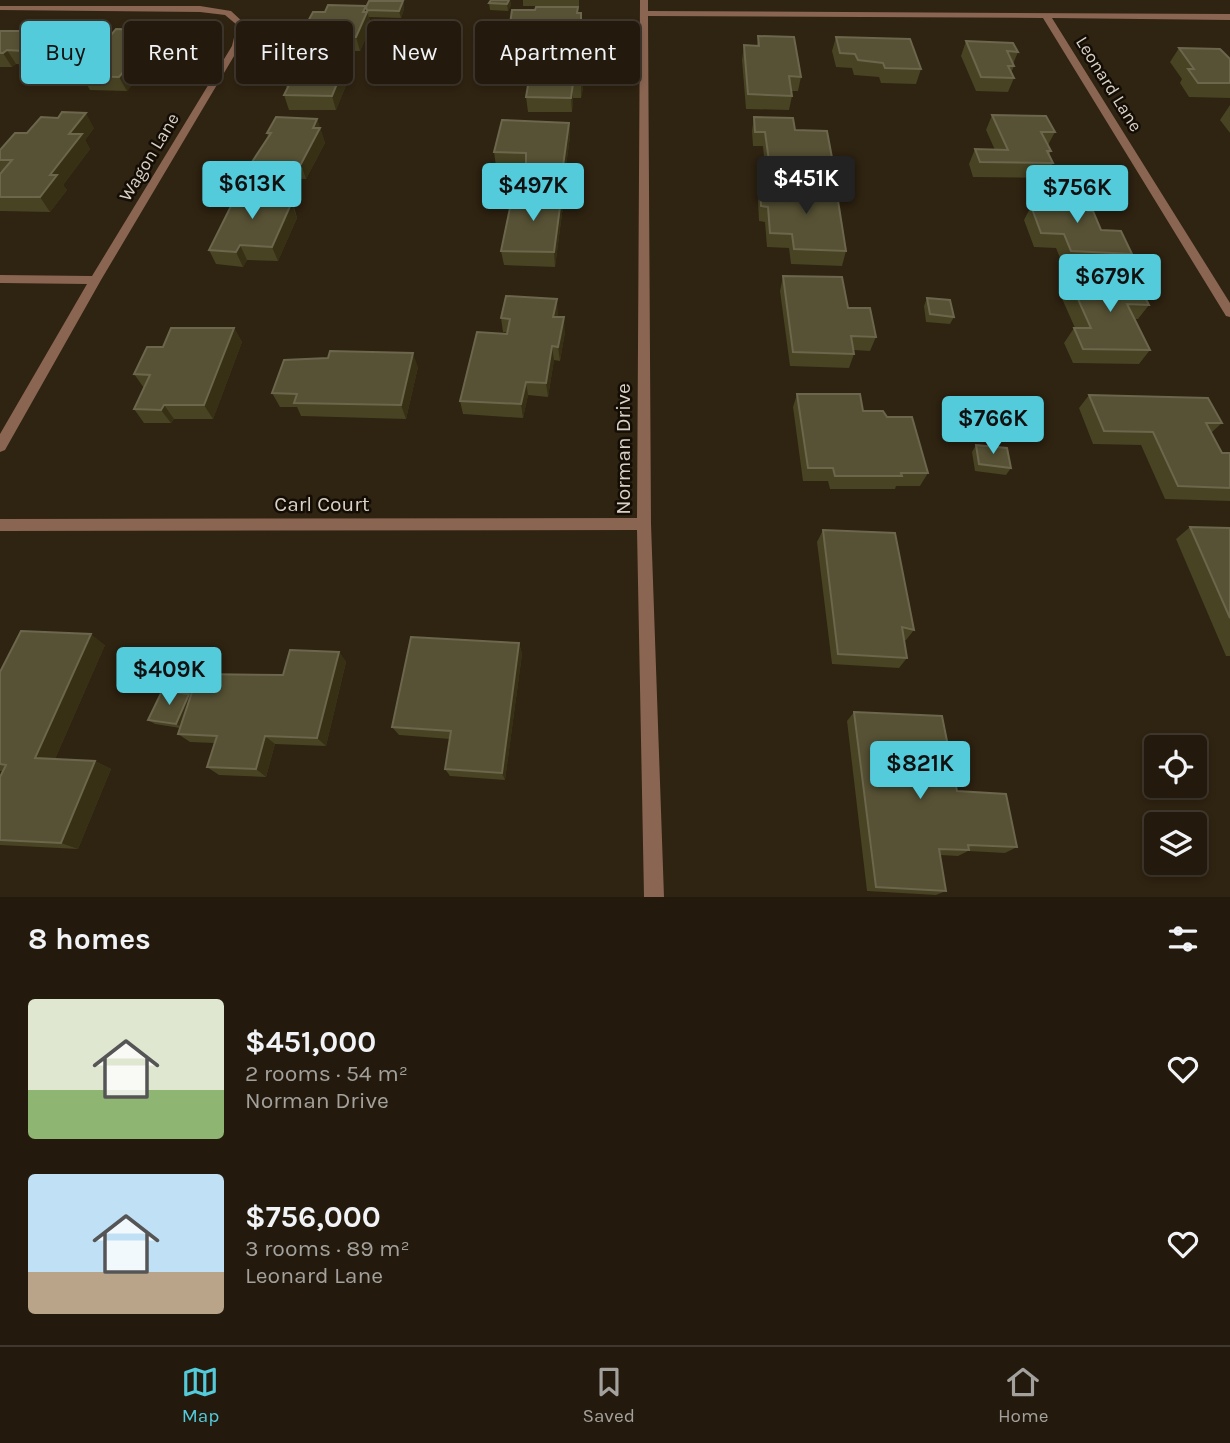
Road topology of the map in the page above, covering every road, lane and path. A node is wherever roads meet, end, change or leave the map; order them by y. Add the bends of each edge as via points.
1 (644, 6) edge
2 (0, 8) edge
3 (1046, 16) junction
4 (1230, 17) edge
5 (0, 279) edge
6 (94, 281) junction
7 (1230, 313) edge
8 (0, 446) edge
9 (644, 524) junction
10 (0, 525) edge
11 (654, 897) edge

1 - 3 street
1 - 9 street, Norman Drive
2 - 6 street, Wagon Lane via 214,10 228,13 242,24 236,46
3 - 4 street
3 - 7 street, Leonard Lane
5 - 6 street
6 - 8 street, Wagon Lane
9 - 10 street, Carl Court
9 - 11 street, Norman Drive

